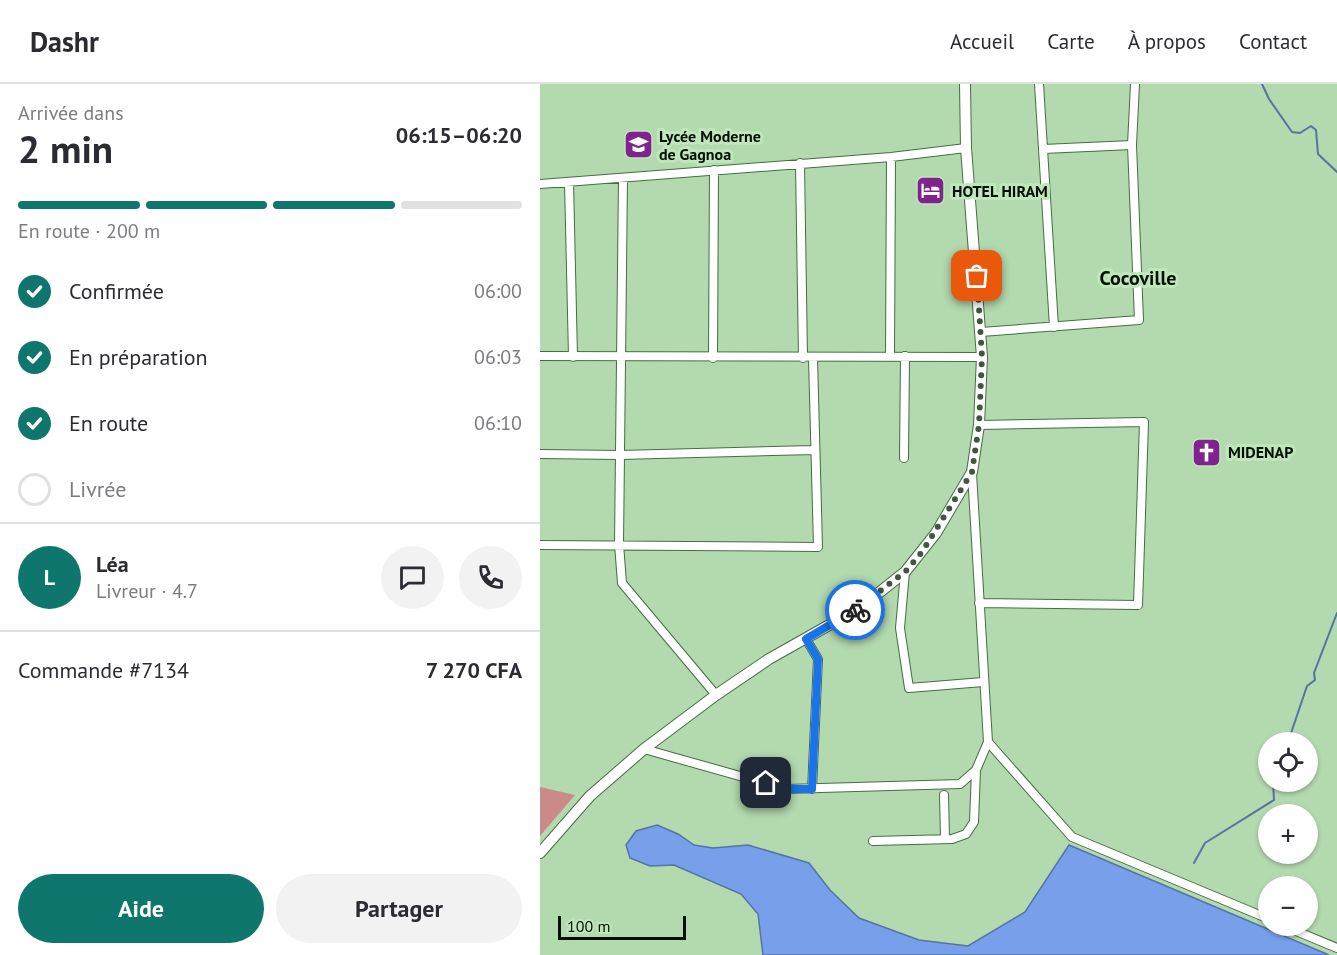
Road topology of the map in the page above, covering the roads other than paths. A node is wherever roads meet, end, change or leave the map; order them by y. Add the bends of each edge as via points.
1 (965, 84) edge
2 (1039, 84) edge
3 (1135, 84) edge
4 (1132, 145) junction
5 (966, 148) junction
6 (1043, 149) junction
7 (891, 157) junction
8 (800, 163) junction
9 (714, 170) junction
10 (623, 178) junction
11 (569, 182) junction
12 (540, 184) edge
13 (1054, 327) junction
14 (981, 332) junction
15 (540, 356) edge
16 (890, 356) junction
17 (905, 356) junction
18 (573, 357) junction
19 (982, 357) junction
20 (623, 358) junction
21 (713, 358) junction
22 (803, 358) junction
23 (813, 358) junction
24 (979, 425) junction
25 (814, 450) junction
26 (540, 454) edge
27 (620, 455) junction
28 (904, 458) dead end
29 (972, 472) junction
30 (619, 544) junction
31 (540, 545) edge
32 (905, 572) junction
33 (979, 603) junction
34 (806, 639) junction
35 (983, 682) junction
36 (716, 695) junction
37 (988, 741) junction
38 (644, 749) junction
39 (976, 770) junction
40 (812, 789) junction
41 (944, 795) dead end
42 (945, 839) junction
43 (873, 841) dead end
44 (540, 853) edge
45 (1258, 914) edge
46 (1308, 936) edge
47 (1337, 948) edge

1 - 5 main road
2 - 6 street
3 - 4 street
4 - 6 street
4 - 13 street via 1139,320
5 - 7 street
5 - 14 main road
6 - 13 street
7 - 8 street
7 - 16 street
8 - 9 street
8 - 22 street
9 - 10 street
9 - 21 street
10 - 11 street
10 - 20 street
11 - 12 street
11 - 18 street
13 - 14 street
14 - 19 main road
15 - 18 street
16 - 17 street
16 - 23 street
17 - 19 street
17 - 28 street
18 - 20 street
19 - 24 main road
20 - 21 street
20 - 27 street
21 - 22 street
22 - 23 street
23 - 25 street
24 - 29 main road
24 - 33 street via 1144,422 1138,605
25 - 27 street
25 - 30 street via 818,547
26 - 27 street
27 - 30 street
29 - 32 main road via 936,533
29 - 33 street
30 - 31 street
30 - 36 street via 622,583
32 - 34 main road via 861,607
32 - 35 street via 900,628 909,688
33 - 35 street
34 - 36 main road
34 - 40 street via 818,659
35 - 37 street
36 - 38 main road
37 - 39 street
37 - 45 street via 1072,837
38 - 40 street via 786,789
38 - 44 main road via 590,796
39 - 40 street via 960,784
39 - 42 street via 971,829 960,838
41 - 42 street
42 - 43 street
46 - 47 street

